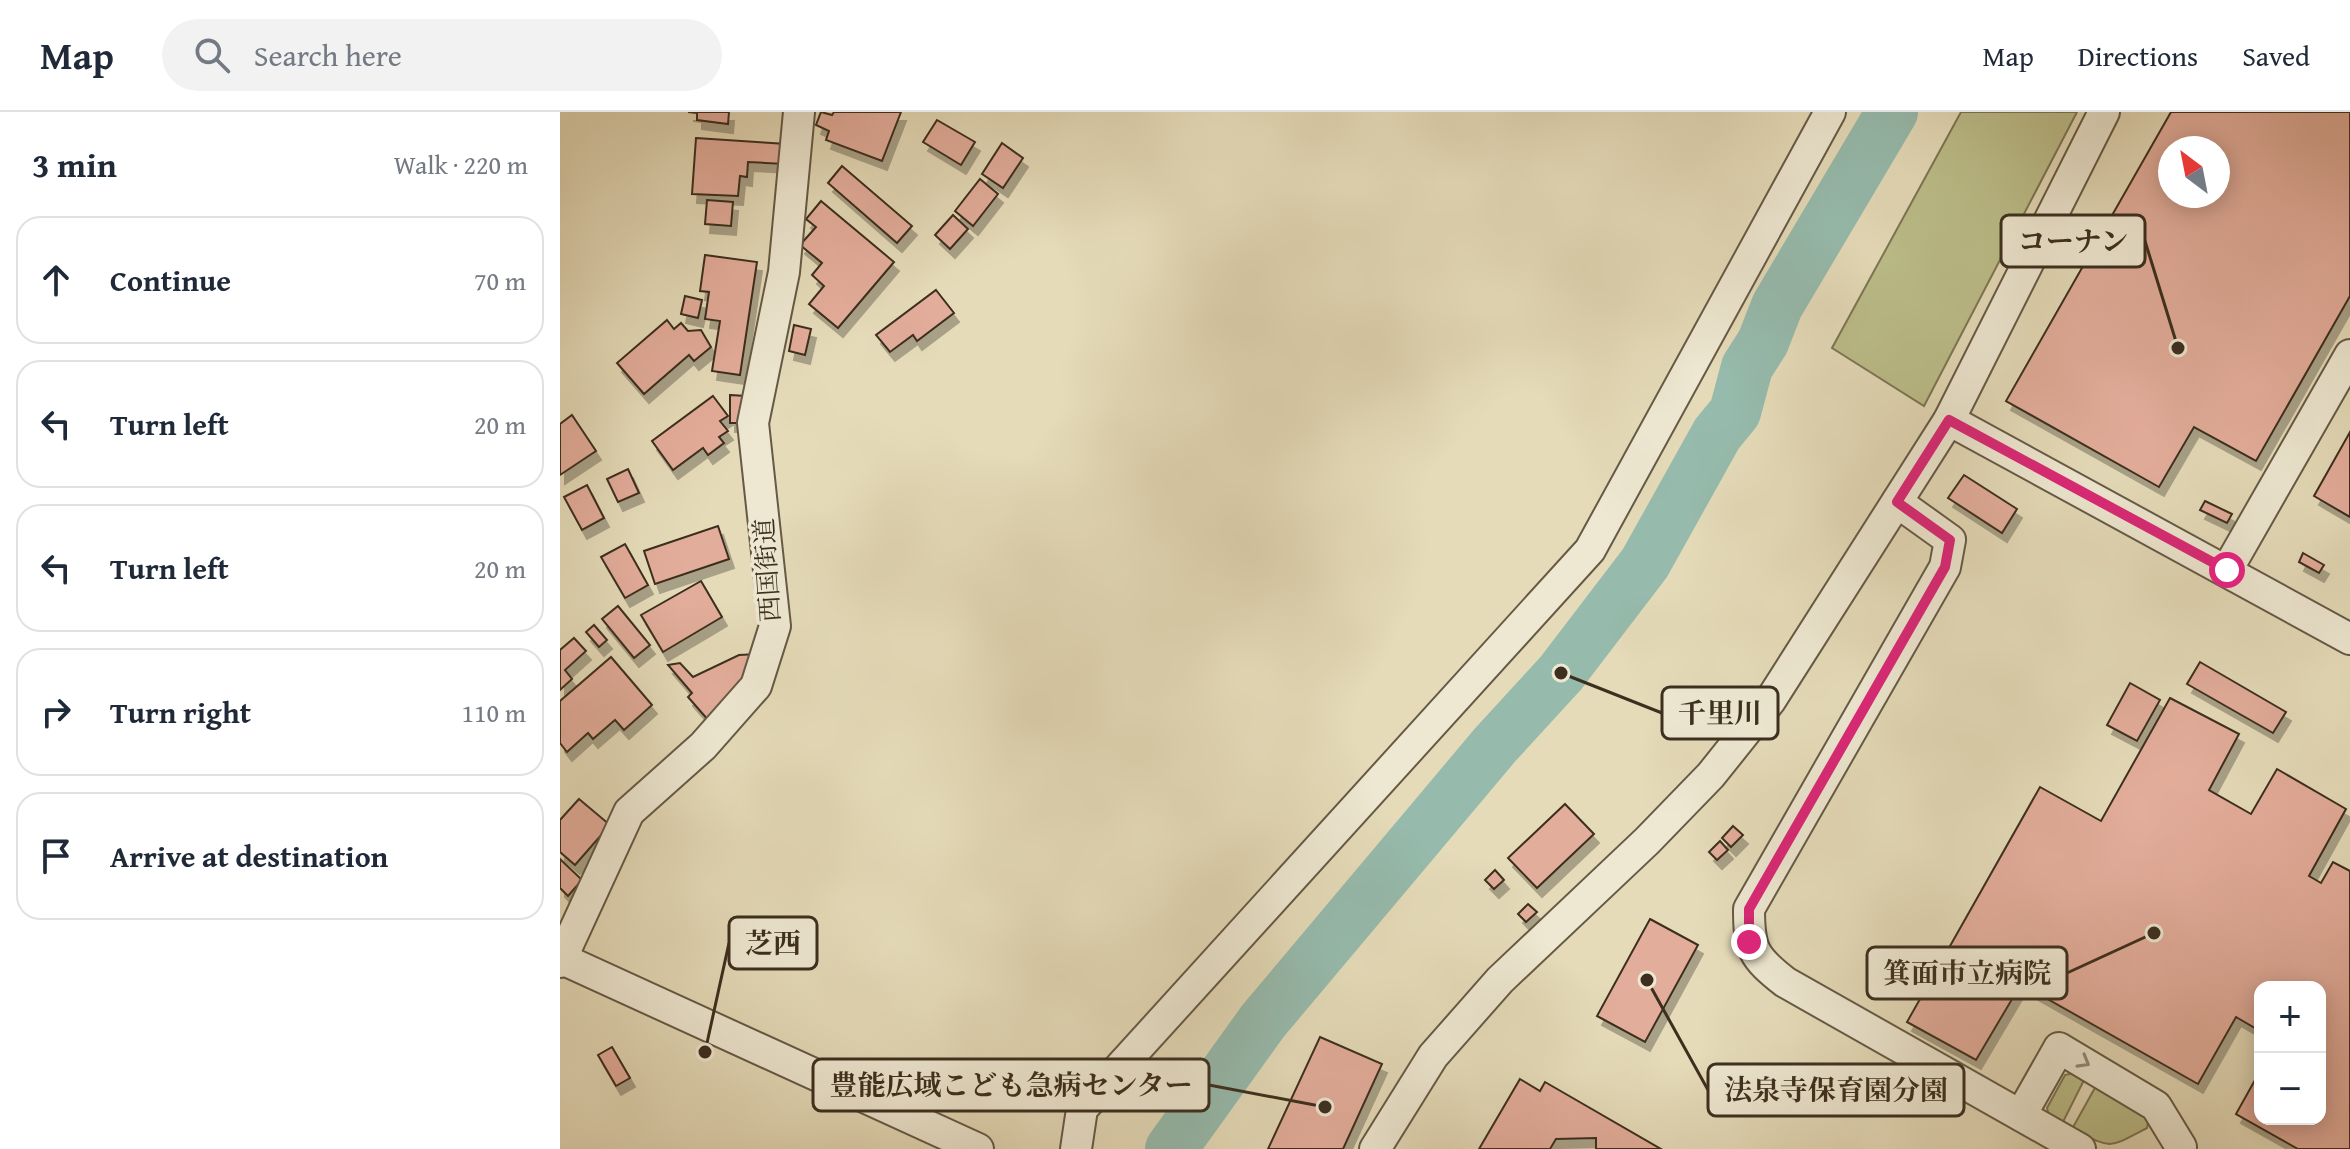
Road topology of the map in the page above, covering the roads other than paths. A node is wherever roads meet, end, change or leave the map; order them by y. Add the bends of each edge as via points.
1 (799, 112) edge
2 (1830, 112) edge
3 (2104, 112) edge
4 (2350, 355) edge
5 (1949, 420) junction
6 (1897, 502) junction
7 (2227, 570) junction
8 (2350, 639) edge
9 (561, 959) edge
10 (2021, 1115) junction
11 (975, 1148) edge
12 (2173, 1148) edge
13 (1076, 1149) edge
14 (1375, 1149) edge
15 (2080, 1149) edge

1 - 9 street, 西国街道 via 784,272 753,423 775,626 756,686 703,746 629,812
2 - 13 street via 1590,550 1082,1109
3 - 5 street
4 - 7 street
5 - 6 street
5 - 7 street
6 - 10 street via 1950,540 1945,567 1749,909 1749,942 1765,966 1785,982
6 - 14 street via 1770,701 1711,775 1491,991 1433,1056
7 - 8 street
9 - 11 street
10 -> 12 street via 2059,1048 2156,1106
10 - 15 street

